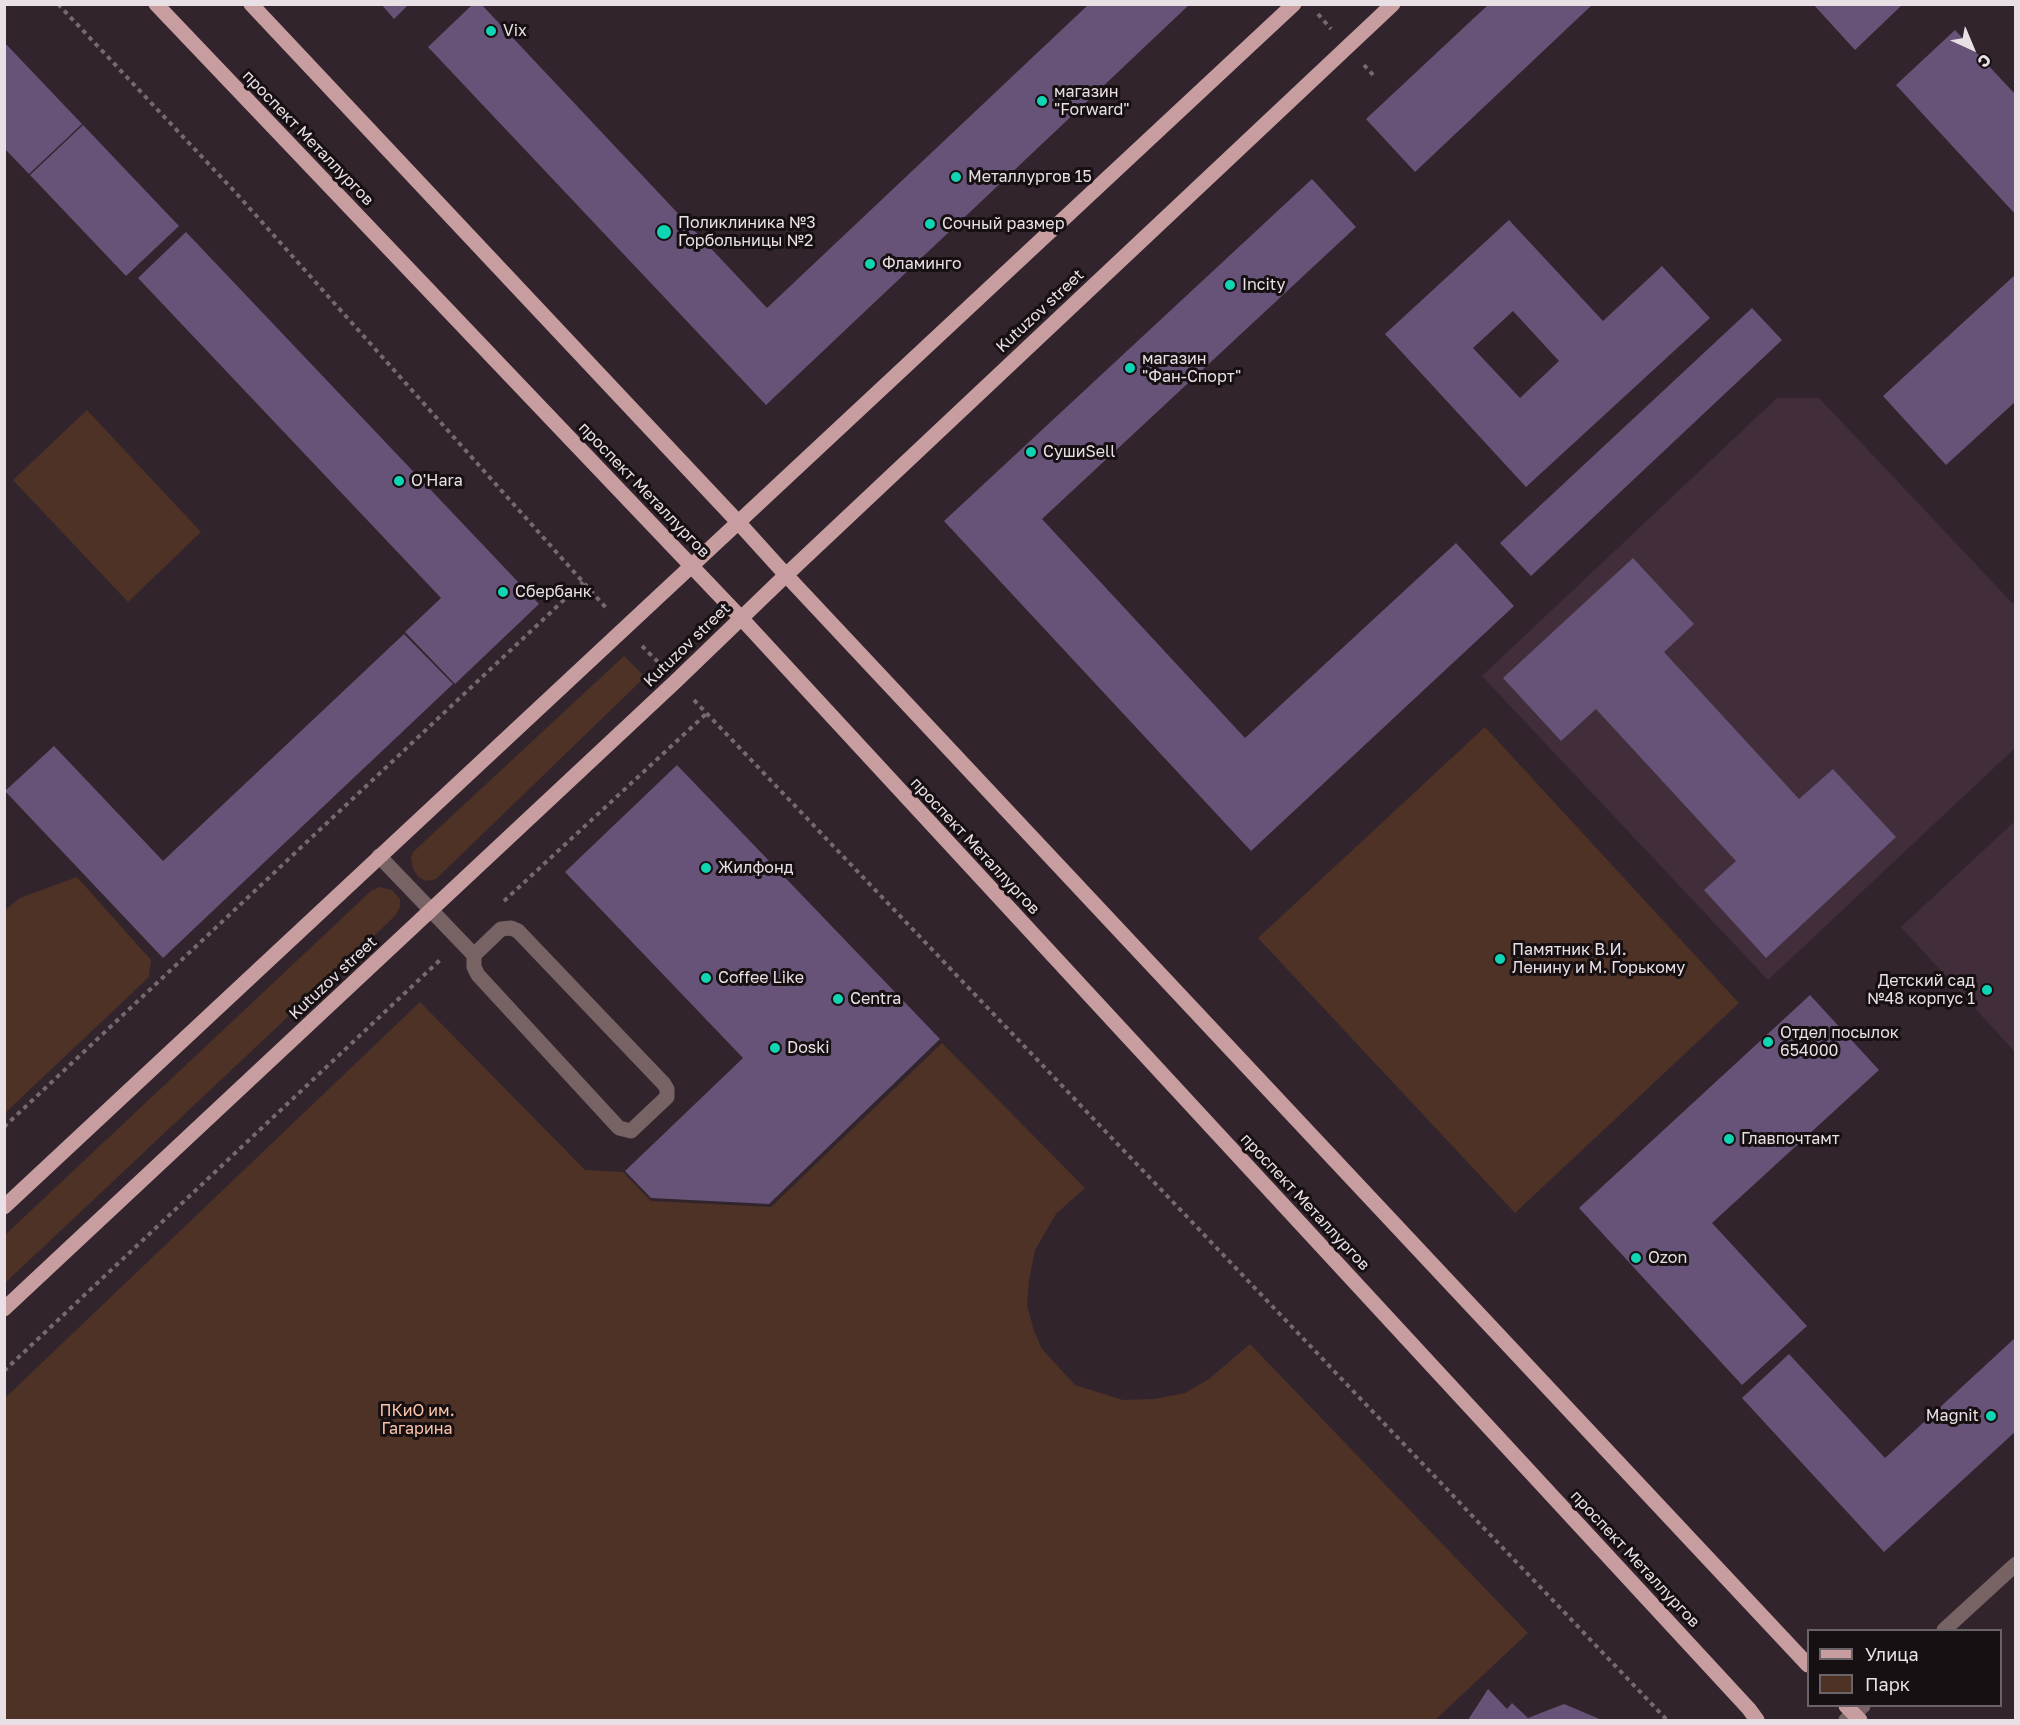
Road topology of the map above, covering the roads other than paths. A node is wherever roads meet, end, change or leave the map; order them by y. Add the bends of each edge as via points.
1 (156, 4) edge
2 (250, 4) edge
3 (1294, 4) edge
4 (1392, 4) edge
5 (738, 522) junction
6 (691, 565) junction
7 (786, 575) junction
8 (742, 619) junction
9 (379, 856) junction
10 (431, 910) junction
11 (474, 955) junction
12 (4, 1207) edge
13 (4, 1309) edge
14 (2016, 1564) edge
15 (1945, 1629) edge
16 (1807, 1663) edge
17 (1758, 1720) edge

1 - 6 main road, проспект Металлургов
2 - 5 main road
3 - 5 main road
4 - 7 main road, Kutuzov street
5 - 6 main road
5 - 7 main road
6 - 8 main road, проспект Металлургов
6 - 9 main road
7 - 8 main road, Kutuzov street
7 - 16 main road
8 - 10 main road, Kutuzov street
8 - 17 main road, проспект Металлургов
9 - 10 street
9 - 12 main road
10 - 11 street
10 - 13 main road, Kutuzov street
11 - 11 street via 501,929 518,932 664,1084 667,1097 631,1131 619,1128 478,975
14 - 15 street

